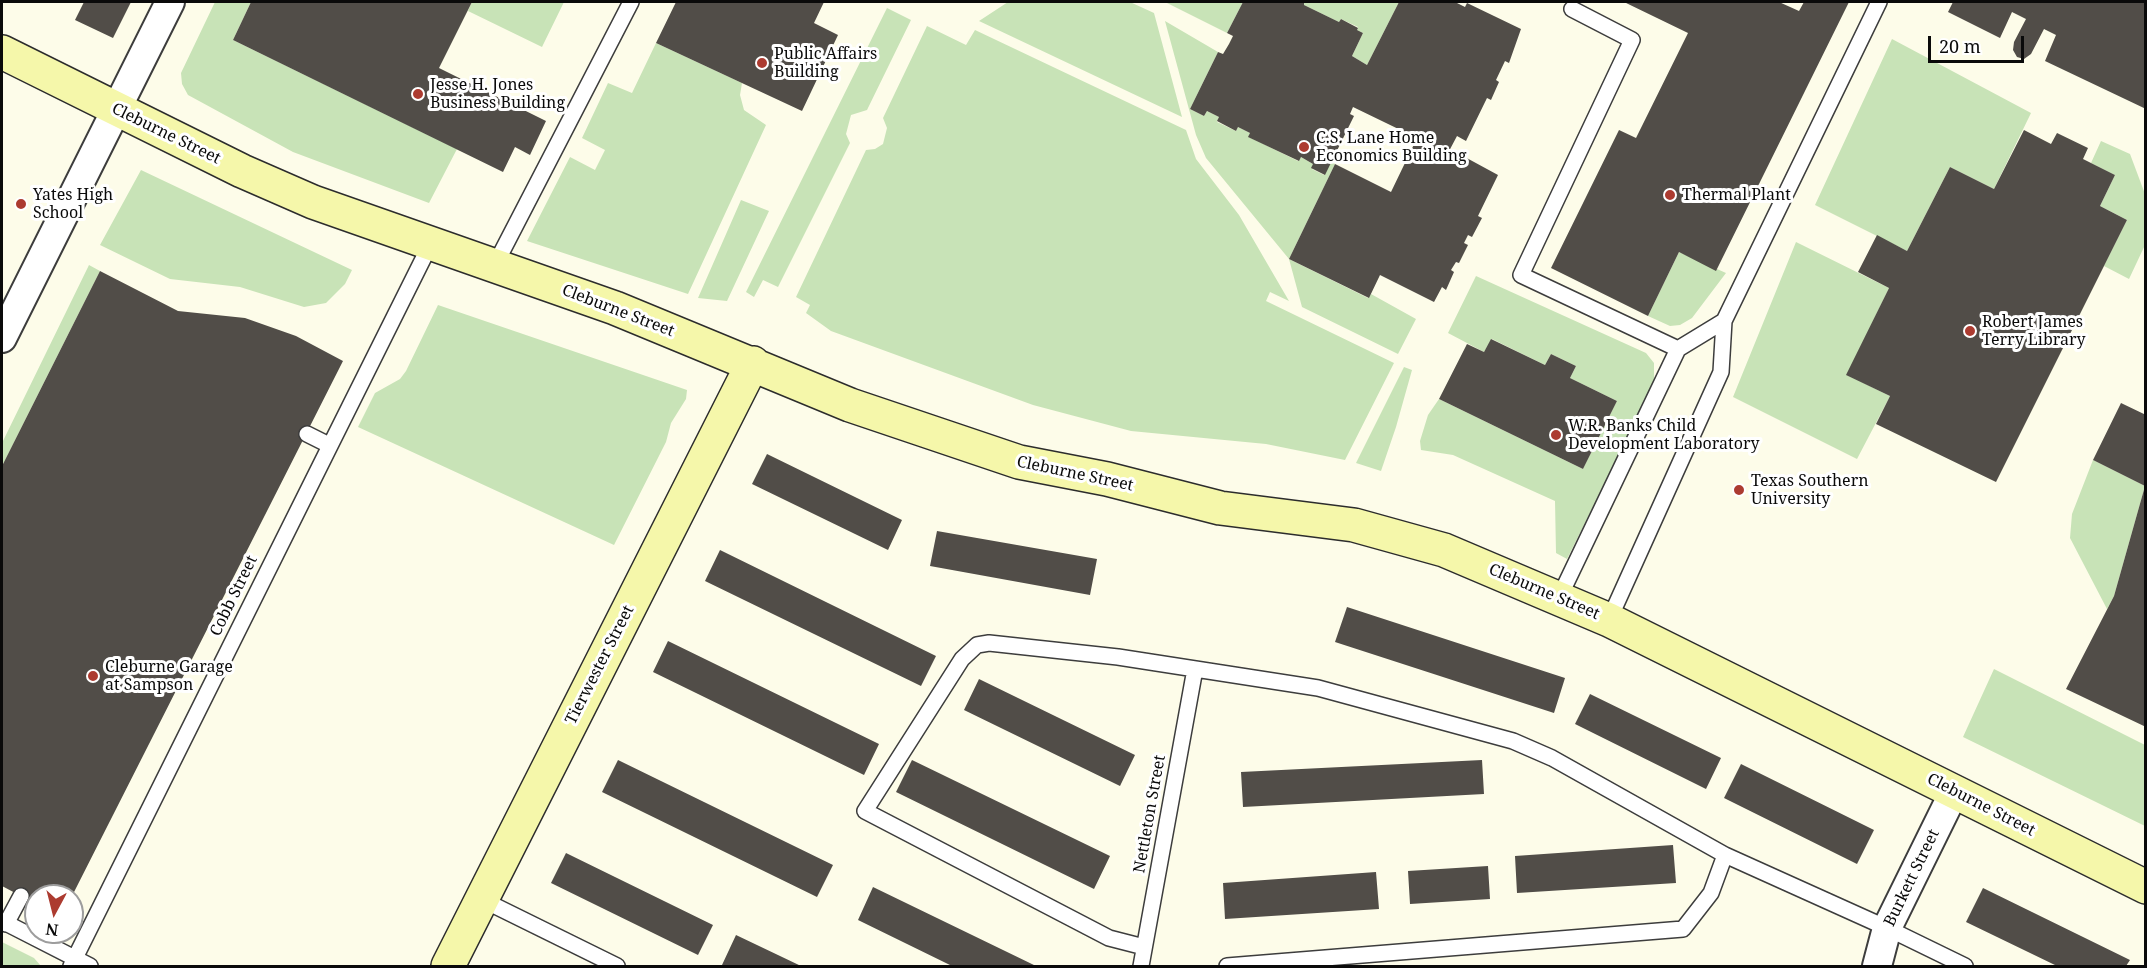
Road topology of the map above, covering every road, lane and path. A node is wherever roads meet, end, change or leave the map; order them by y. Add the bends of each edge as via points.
1 (170, 2) edge
2 (631, 2) edge
3 (1879, 2) edge
4 (1572, 9) dead end
5 (2, 52) edge
6 (116, 109) junction
7 (431, 243) junction
8 (495, 265) junction
9 (1724, 321) junction
10 (2, 338) edge
11 (1678, 349) junction
12 (753, 363) junction
13 (307, 434) dead end
14 (329, 445) junction
15 (1559, 598) junction
16 (1609, 620) junction
17 (1195, 669) junction
18 (1954, 792) junction
19 (1725, 855) junction
20 (2145, 887) edge
21 (21, 896) dead end
22 (481, 899) junction
23 (4, 923) edge
24 (1887, 928) junction
25 (1144, 947) junction
26 (73, 963) edge
27 (90, 966) edge
28 (448, 966) edge
29 (617, 966) edge
30 (1141, 966) edge
31 (1227, 966) edge
32 (1877, 966) edge
33 (1965, 966) edge

1 - 6 street
2 - 8 lane
3 - 9 lane
4 - 11 lane via 1632,40 1521,275
5 - 6 main road, Cleburne Street
6 - 7 main road, Cleburne Street via 313,202
6 - 10 street
7 - 8 main road, Cleburne Street
7 - 14 lane, Cobb Street
8 - 12 main road, Cleburne Street
9 - 11 lane
9 - 16 lane via 1721,372
11 - 15 lane
12 - 15 main road, Cleburne Street via 850,405 1018,462 1107,479 1220,508 1354,525 1444,550
12 - 22 main road, Tierwester Street
13 - 14 lane
14 - 26 lane, Cobb Street
15 - 16 main road, Cleburne Street
16 - 18 main road, Cleburne Street
17 - 19 lane via 1318,688 1513,741 1552,758
17 - 25 lane, Nettleton Street
17 - 25 lane via 989,643 977,645 962,659 865,811 1109,938
18 - 20 main road, Cleburne Street
18 - 24 street, Burkett Street
19 - 24 lane
19 - 31 lane via 1712,892 1683,929
21 - 23 lane
22 - 28 main road, Tierwester Street
22 - 29 lane
23 - 26 lane
24 - 32 street, Burkett Street
24 - 33 lane
25 - 30 lane, Nettleton Street
26 - 27 lane

